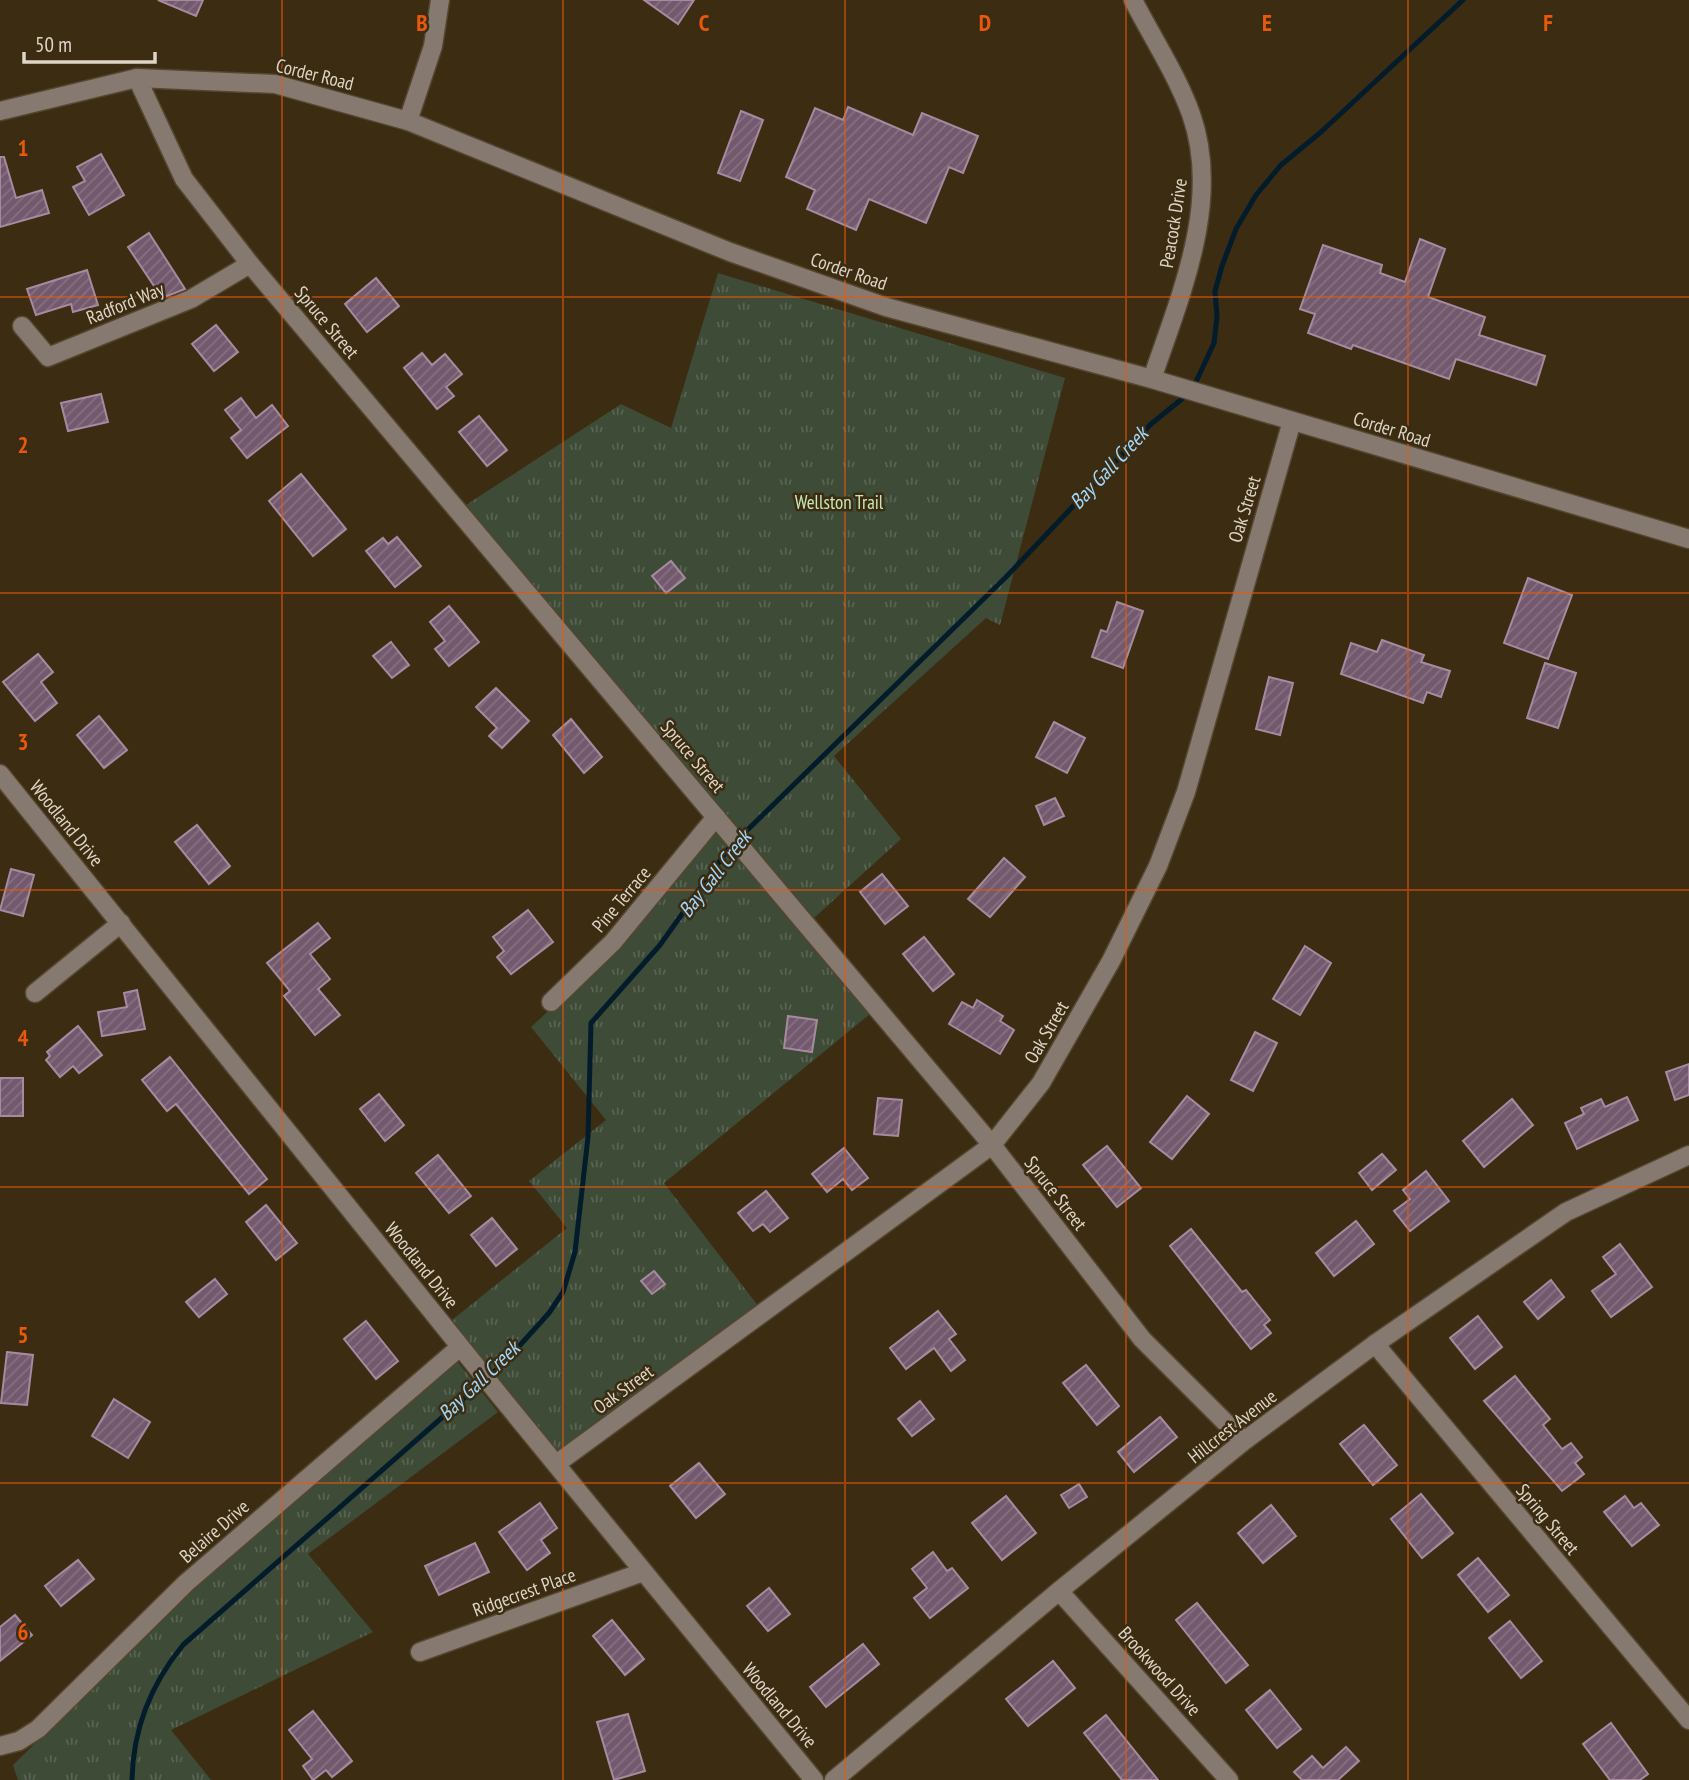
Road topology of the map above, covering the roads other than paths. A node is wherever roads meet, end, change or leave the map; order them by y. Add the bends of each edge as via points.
1 (440, 0) edge
2 (1133, 0) edge
3 (137, 78) junction
4 (0, 111) edge
5 (408, 121) junction
6 (250, 264) junction
7 (22, 326) dead end
8 (1152, 379) junction
9 (1292, 421) junction
10 (1689, 539) edge
11 (0, 774) edge
12 (720, 821) junction
13 (121, 923) junction
14 (35, 993) dead end
15 (551, 1002) dead end
16 (992, 1145) junction
17 (1689, 1155) edge
18 (1375, 1344) junction
19 (460, 1347) junction
20 (1244, 1441) junction
21 (556, 1464) junction
22 (643, 1572) junction
23 (1059, 1591) junction
24 (420, 1652) dead end
25 (1689, 1720) edge
26 (0, 1746) edge
27 (814, 1780) edge
28 (834, 1780) edge
29 (1229, 1780) edge

1 - 5 street via 433,46
2 - 8 street, Peacock Drive via 1191,114 1204,164 1187,275
3 - 4 street, Corder Road
3 - 5 street, Corder Road via 275,83
3 - 6 street, Spruce Street via 184,179
5 - 8 street, Corder Road via 730,251 887,307
6 - 7 street, Radford Way via 191,299 48,357
6 - 12 street, Spruce Street
8 - 9 street, Corder Road
9 - 10 street, Corder Road
9 - 16 street, Oak Street via 1186,792 1158,866 1111,961 1041,1083
11 - 13 street, Woodland Drive
12 - 15 street, Pine Terrace via 613,942
12 - 16 street, Spruce Street
13 - 14 street
13 - 19 street, Woodland Drive
16 - 20 street, Spruce Street via 1142,1339
16 - 21 street, Oak Street
17 - 18 street, Hillcrest Avenue via 1566,1212
18 - 20 street, Hillcrest Avenue
18 - 25 street, Spring Street
19 - 21 street, Woodland Drive
19 - 26 street, Belaire Drive via 186,1583 38,1729
20 - 23 street, Hillcrest Avenue
21 - 22 street, Woodland Drive
22 - 24 street, Ridgecrest Place
22 - 27 street, Woodland Drive
23 - 28 street, Hillcrest Avenue
23 - 29 street, Brookwood Drive

